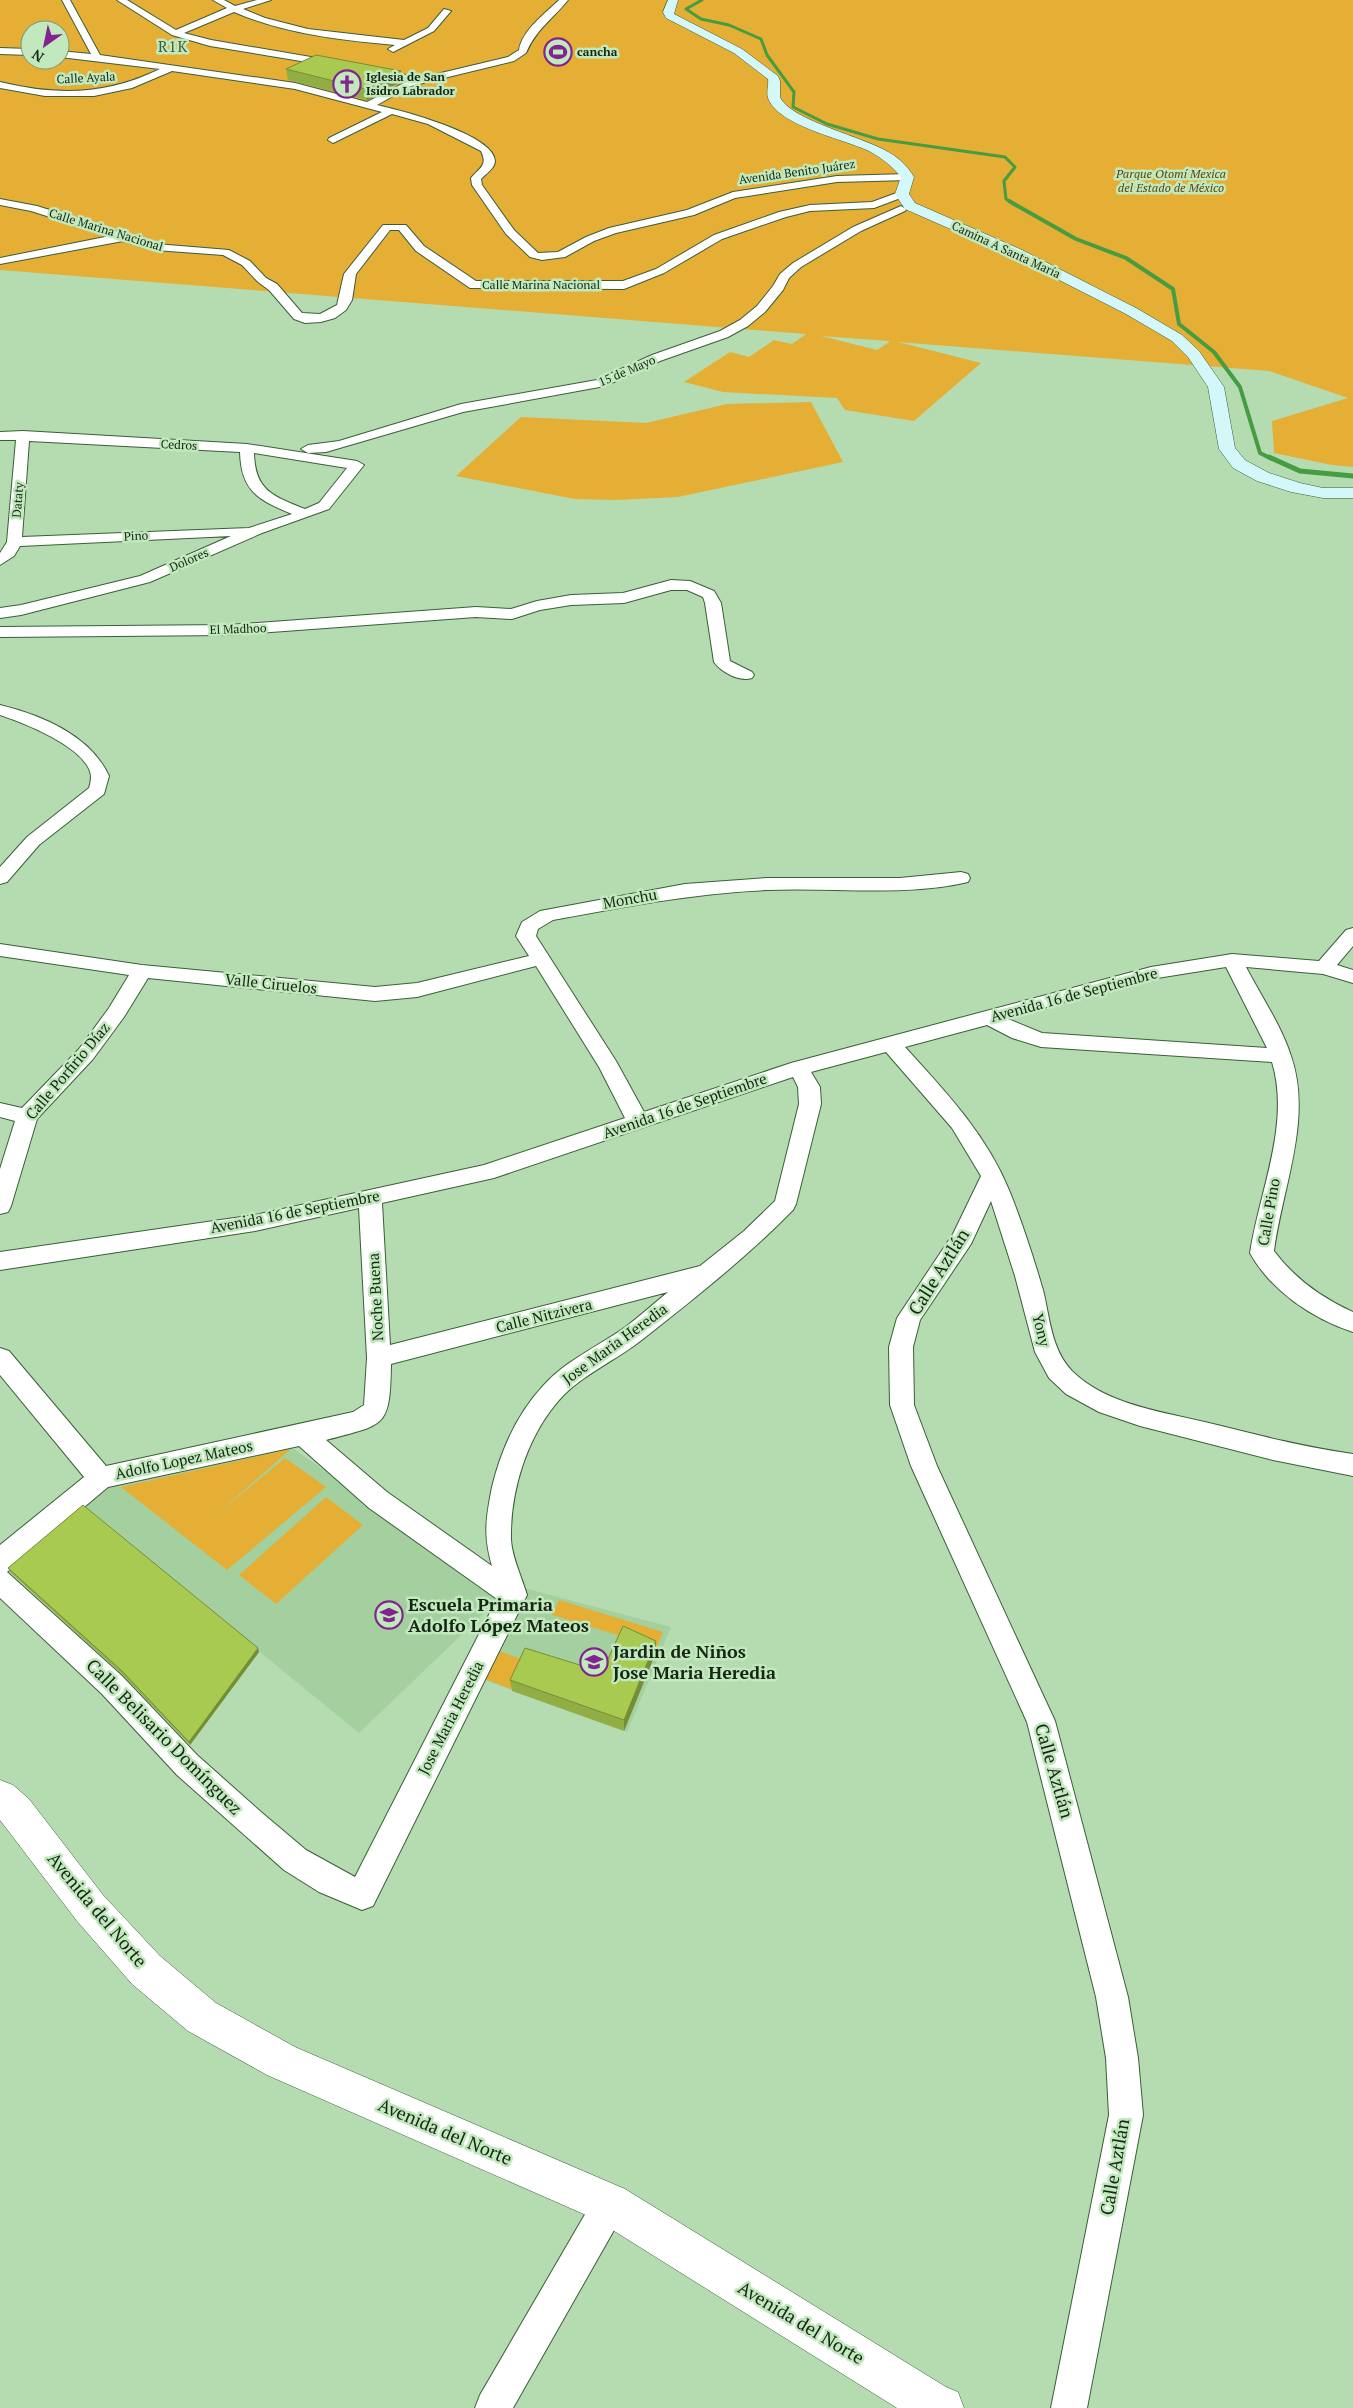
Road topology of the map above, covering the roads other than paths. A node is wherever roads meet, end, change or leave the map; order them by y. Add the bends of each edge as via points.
1 (66, 0) edge
2 (121, 0) edge
3 (217, 0) edge
4 (268, 0) edge
5 (564, 0) edge
6 (673, 0) edge
7 (233, 9) junction
8 (447, 11) dead end
9 (306, 20) dead end
10 (283, 25) junction
11 (175, 32) junction
12 (319, 35) junction
13 (307, 40) dead end
14 (210, 43) junction
15 (405, 43) junction
16 (292, 46) dead end
17 (0, 51) edge
18 (193, 51) dead end
19 (20, 52) edge
20 (276, 54) junction
21 (70, 55) edge
22 (97, 58) junction
23 (176, 59) dead end
24 (348, 65) edge
25 (159, 67) junction
26 (170, 68) junction
27 (251, 79) junction
28 (419, 81) junction
29 (0, 85) edge
30 (241, 90) dead end
31 (370, 105) junction
32 (391, 111) junction
33 (334, 140) dead end
34 (908, 177) junction
35 (906, 200) junction
36 (0, 202) edge
37 (125, 237) junction
38 (0, 261) edge
39 (23, 435) junction
40 (0, 436) edge
41 (247, 448) junction
42 (274, 451) junction
43 (356, 465) joint
44 (1353, 494) edge
45 (305, 514) junction
46 (257, 530) junction
47 (14, 542) junction
48 (0, 560) edge
49 (0, 613) edge
50 (0, 632) edge
51 (746, 676) dead end
52 (0, 710) edge
53 (0, 878) edge
54 (961, 878) dead end
55 (1353, 934) edge
56 (0, 950) edge
57 (540, 959) junction
58 (1232, 960) junction
59 (1324, 968) junction
60 (142, 971) junction
61 (1353, 977) edge
62 (989, 1018) junction
63 (890, 1045) junction
64 (1281, 1056) junction
65 (798, 1068) junction
66 (0, 1110) edge
67 (27, 1116) junction
68 (638, 1121) junction
69 (992, 1175) junction
70 (370, 1197) junction
71 (0, 1206) edge
72 (0, 1262) edge
73 (708, 1273) junction
74 (1353, 1323) edge
75 (0, 1358) edge
76 (379, 1358) junction
77 (378, 1398) joint
78 (304, 1435) junction
79 (1353, 1465) edge
80 (101, 1478) junction
81 (4, 1552) edge
82 (0, 1581) edge
83 (512, 1595) junction
84 (0, 1797) edge
85 (362, 1895) joint
86 (610, 2204) junction
87 (937, 2407) edge
88 (493, 2408) edge
89 (1069, 2408) edge

1 - 22 street
2 - 11 street
3 - 7 street
4 - 7 street
5 - 28 street via 533,31 520,55 511,60
6 - 34 main road via 668,12 670,16 738,51 774,78 774,99 782,109 818,129 879,152 898,163
7 - 10 street
7 - 11 street
8 - 15 street via 432,30
9 - 10 street
10 - 12 street
11 - 14 street
12 - 13 street
12 - 15 street
14 - 18 street
14 - 20 street
15 - 28 street via 364,66
16 - 20 street
17 - 19 street
20 - 24 street
21 - 22 street
22 - 25 street
23 - 25 street
25 - 26 street
26 - 27 street
26 - 29 street, Calle Ayala via 115,90 59,93
27 - 30 street
27 - 31 street via 295,86
28 - 31 street
31 - 32 street
32 - 33 street
32 - 34 street, Avenida Benito Juárez via 432,122 485,149 490,159 476,178 477,185 510,232 534,255 560,255 613,230 690,213 733,195 837,179
34 - 35 main road
35 - 37 street, Calle Marina Nacional via 810,208 783,214 718,237 660,271 617,285 474,285 413,244 402,227 387,226 350,274 342,307 331,315 305,319 298,316 246,263 225,252 155,247
35 - 42 street, 15 de Mayo via 797,265 784,276 761,309 734,330 656,358 600,383 461,408 326,448
35 - 44 main road, Camina A Santa María via 1131,311 1177,338 1194,354 1216,387 1227,449 1239,464 1263,477 1297,488
36 - 37 street, Calle Marina Nacional via 22,204
37 - 38 street
39 - 40 street, Cedros
39 - 41 street, Cedros
39 - 47 street, Dataty
41 - 42 street, Cedros
41 - 45 street via 255,489 265,498
42 - 43 street, Cedros
43 - 45 street, Dolores via 324,506
45 - 46 street, Dolores
46 - 47 street, Pino
46 - 49 street, Dolores via 145,579
47 - 48 street via 9,553
50 - 51 street, El Madhoo via 229,630 476,612 512,614 571,600 613,600 671,585 690,586 709,594 713,603 722,662
52 - 53 street via 56,732 96,765 100,777 98,790 33,841
54 - 57 street, Monchu via 900,884 725,886 559,912 538,919 527,931 526,936
55 - 59 street
56 - 60 street, Valle Ciruelos
57 - 60 street, Valle Ciruelos via 417,990 375,994
57 - 68 street, Monchu via 609,1066
58 - 59 street, Avenida 16 de Septiembre
58 - 62 street, Avenida 16 de Septiembre via 1151,973
58 - 64 street, Calle Pino
59 - 61 street, Avenida 16 de Septiembre
60 - 67 street, Calle Porfirio Díaz via 86,1054
62 - 63 street, Avenida 16 de Septiembre
62 - 64 street via 1019,1033 1050,1041
63 - 65 street, Avenida 16 de Septiembre
63 - 69 street, Yony via 961,1126
64 - 74 street, Calle Pino via 1288,1087 1288,1118 1262,1253 1291,1288
65 - 68 street, Avenida 16 de Septiembre
65 - 73 street, Jose Maria Heredia via 809,1087 810,1104 785,1204 752,1237
66 - 67 street
67 - 71 street, Calle Porfirio Díaz
68 - 70 street, Avenida 16 de Septiembre via 486,1172
69 - 79 street, Yony via 1021,1256 1042,1345 1058,1372 1071,1384 1110,1406 1160,1421 1325,1462
69 - 89 street, Calle Aztlán via 963,1238 909,1318 902,1347 902,1405 924,1466 1041,1721 1089,1903 1119,2040 1126,2115
70 - 72 street, Avenida 16 de Septiembre via 255,1224
70 - 76 street, Noche Buena
73 - 76 street, Calle Nitzivera
73 - 83 street, Jose Maria Heredia via 633,1334 558,1386 529,1423 511,1461 500,1512 498,1542
75 - 80 street, Adolfo Lopez Mateos
76 - 77 street, Noche Buena
77 - 78 street, Adolfo Lopez Mateos via 371,1415
78 - 80 street, Adolfo Lopez Mateos
78 - 83 street via 335,1466 452,1555
80 - 81 street
82 - 85 street, Calle Belisario Domínguez via 112,1684 187,1765 251,1822 295,1860
83 - 85 street, Jose Maria Heredia
84 - 86 street, Avenida del Norte via 16,1811 90,1908 146,1970 202,2017 282,2061
86 - 87 street, Avenida del Norte
86 - 88 street

